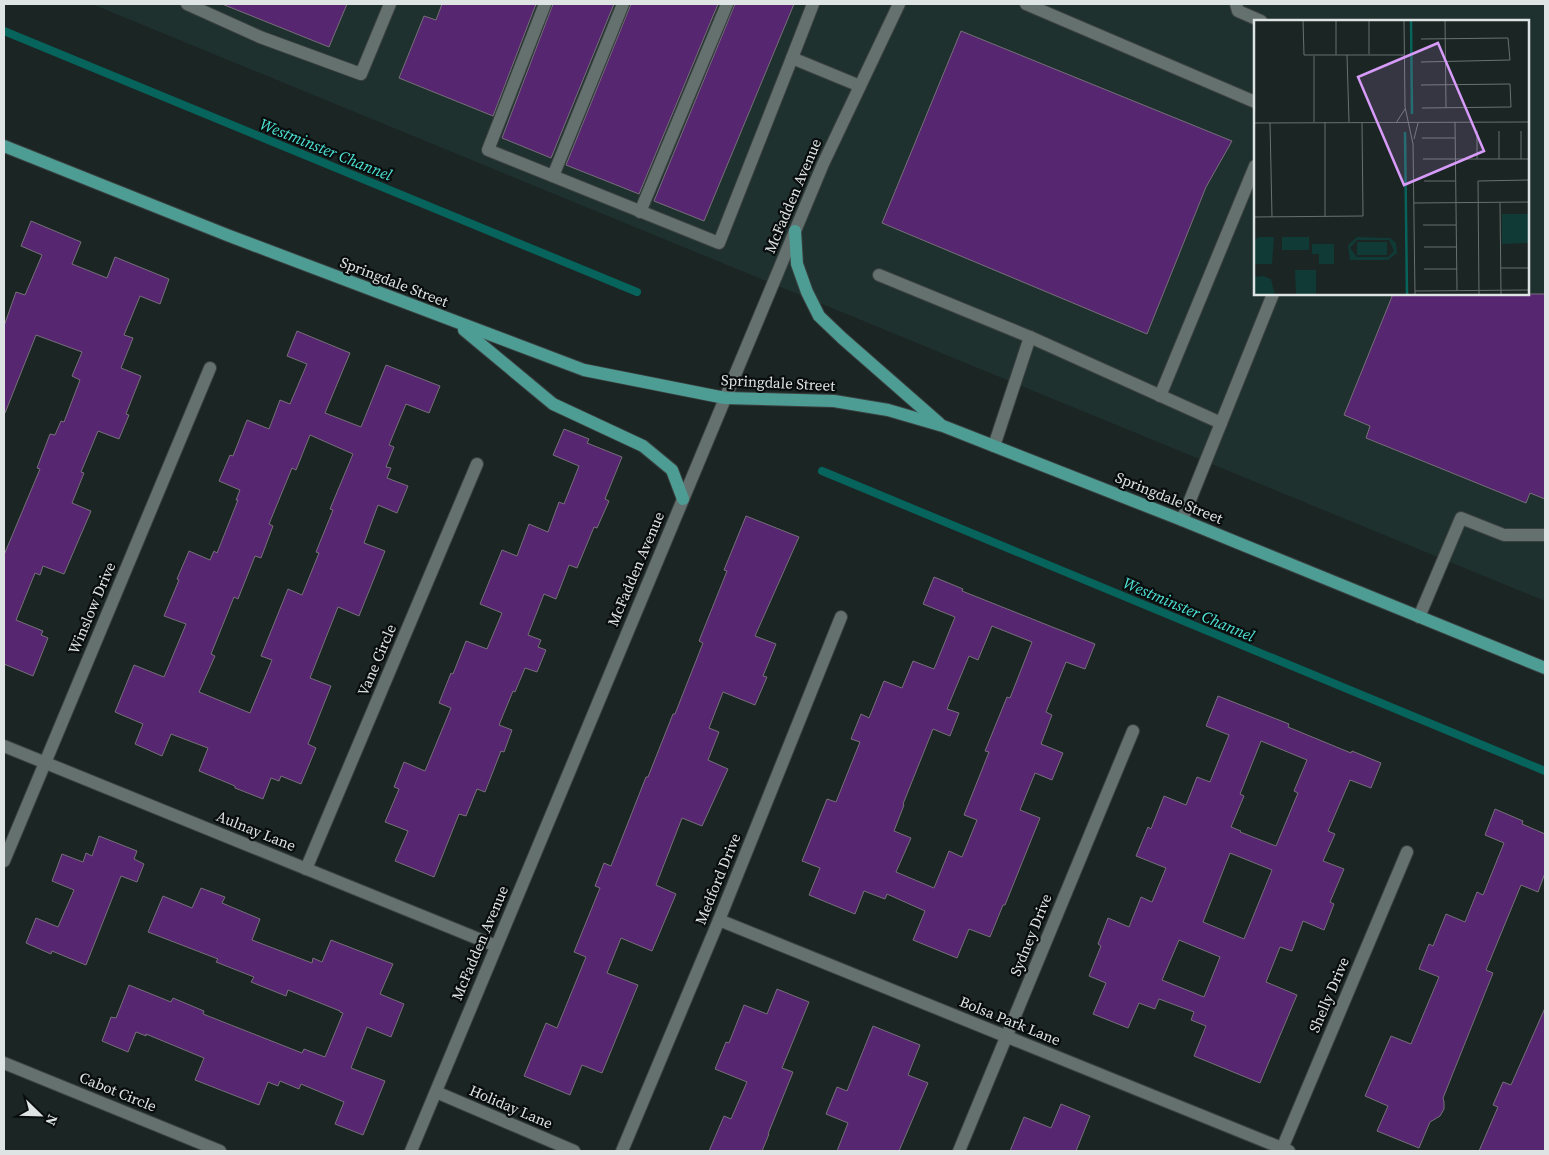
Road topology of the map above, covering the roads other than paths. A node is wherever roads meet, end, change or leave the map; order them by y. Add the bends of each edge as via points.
1 (187, 4) edge
2 (390, 4) edge
3 (545, 4) edge
4 (622, 4) edge
5 (727, 4) edge
6 (812, 4) edge
7 (900, 4) edge
8 (1026, 4) edge
9 (1236, 4) edge
10 (1259, 20) edge
11 (792, 58) junction
12 (860, 86) junction
13 (1254, 102) edge
14 (4, 146) edge
15 (1254, 168) edge
16 (553, 176) junction
17 (640, 212) junction
18 (795, 231) junction
19 (879, 275) dead end
20 (1273, 295) edge
21 (456, 323) junction
22 (1030, 337) junction
23 (210, 368) dead end
24 (1160, 396) junction
25 (725, 398) junction
26 (1221, 424) junction
27 (943, 426) junction
28 (994, 446) junction
29 (477, 464) dead end
30 (683, 499) junction
31 (1182, 520) junction
32 (1545, 535) edge
33 (841, 617) dead end
34 (1419, 617) junction
35 (1545, 668) edge
36 (1133, 731) dead end
37 (4, 746) edge
38 (45, 762) junction
39 (1407, 852) dead end
40 (4, 861) edge
41 (306, 869) junction
42 (719, 920) junction
43 (496, 946) junction
44 (1007, 1037) junction
45 (4, 1064) edge
46 (436, 1092) junction
47 (1284, 1150) edge
48 (220, 1151) edge
49 (411, 1151) edge
50 (574, 1151) edge
51 (622, 1151) edge
52 (959, 1151) edge

1 - 2 street via 260,37 361,74
3 - 16 street via 488,150
4 - 16 street
5 - 17 street
6 - 11 street
7 - 12 street, McFadden Avenue
8 - 13 street
9 - 10 street via 1238,11
11 - 12 street
11 - 17 street via 719,243
12 - 18 street, McFadden Avenue
14 - 21 main road, Springdale Street
15 - 24 street
16 - 17 street
18 - 25 street, McFadden Avenue
18 - 27 main road via 797,264 819,316
19 - 22 street
20 - 26 street
21 - 25 main road, Springdale Street via 584,370
21 - 30 main road via 553,404 643,446 672,470
22 - 24 street
22 - 28 street
23 - 38 street, Winslow Drive
24 - 26 street
25 - 27 main road, Springdale Street via 834,401 888,410
25 - 30 street, McFadden Avenue
26 - 31 street
27 - 28 main road, Springdale Street
28 - 31 main road, Springdale Street
29 - 41 street, Vane Circle
30 - 43 street, McFadden Avenue
31 - 34 main road, Springdale Street
32 - 34 street via 1504,535 1461,518
33 - 42 street, Medford Drive
34 - 35 main road, Springdale Street
36 - 44 street, Sydney Drive
37 - 38 street, Aulnay Lane
38 - 40 street, Winslow Drive
38 - 41 street, Aulnay Lane
39 - 47 street, Shelly Drive
41 - 43 street, Aulnay Lane
42 - 44 street, Bolsa Park Lane
42 - 51 street, Medford Drive
43 - 46 street, McFadden Avenue
44 - 47 street, Bolsa Park Lane
44 - 52 street, Sydney Drive
45 - 48 street, Cabot Circle
46 - 49 street, McFadden Avenue
46 - 50 street, Holiday Lane

